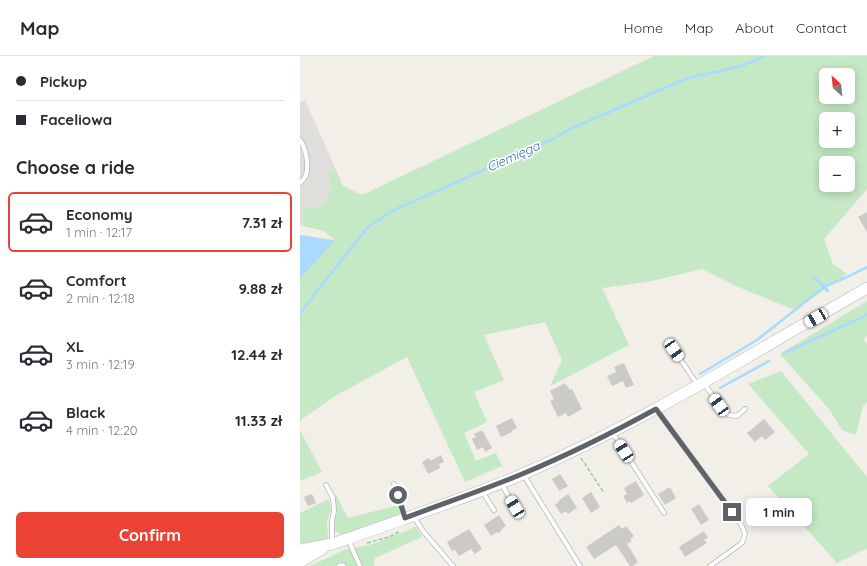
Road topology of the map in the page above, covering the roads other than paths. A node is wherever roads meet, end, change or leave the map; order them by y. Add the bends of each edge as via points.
1 (300, 140) edge
2 (300, 183) edge
3 (867, 288) edge
4 (674, 350) dead end
5 (701, 384) junction
6 (656, 409) junction
7 (745, 409) dead end
8 (611, 432) junction
9 (523, 474) junction
10 (501, 483) junction
11 (394, 484) dead end
12 (326, 486) dead end
13 (482, 490) junction
14 (515, 507) dead end
15 (494, 510) dead end
16 (664, 513) dead end
17 (409, 516) junction
18 (350, 538) junction
19 (332, 544) junction
20 (300, 550) edge
21 (300, 562) edge
22 (339, 566) edge
23 (344, 566) edge
24 (360, 566) edge
25 (453, 566) edge
26 (580, 566) edge
27 (710, 566) edge

1 - 2 lane via 307,159 306,176
3 - 5 main road
4 - 5 lane
5 - 6 main road
5 - 7 lane via 729,415 737,416
6 - 8 main road
6 - 27 lane via 741,524 745,534 742,543
8 - 9 main road
8 - 16 lane
9 - 10 main road
9 - 26 lane
10 - 13 main road
10 - 14 lane
11 - 17 lane
12 - 19 lane via 333,498
13 - 15 lane
13 - 17 main road
17 - 18 main road
17 - 25 lane
18 - 19 main road
18 - 24 lane
19 - 20 main road
19 - 21 main road
22 - 23 lane

